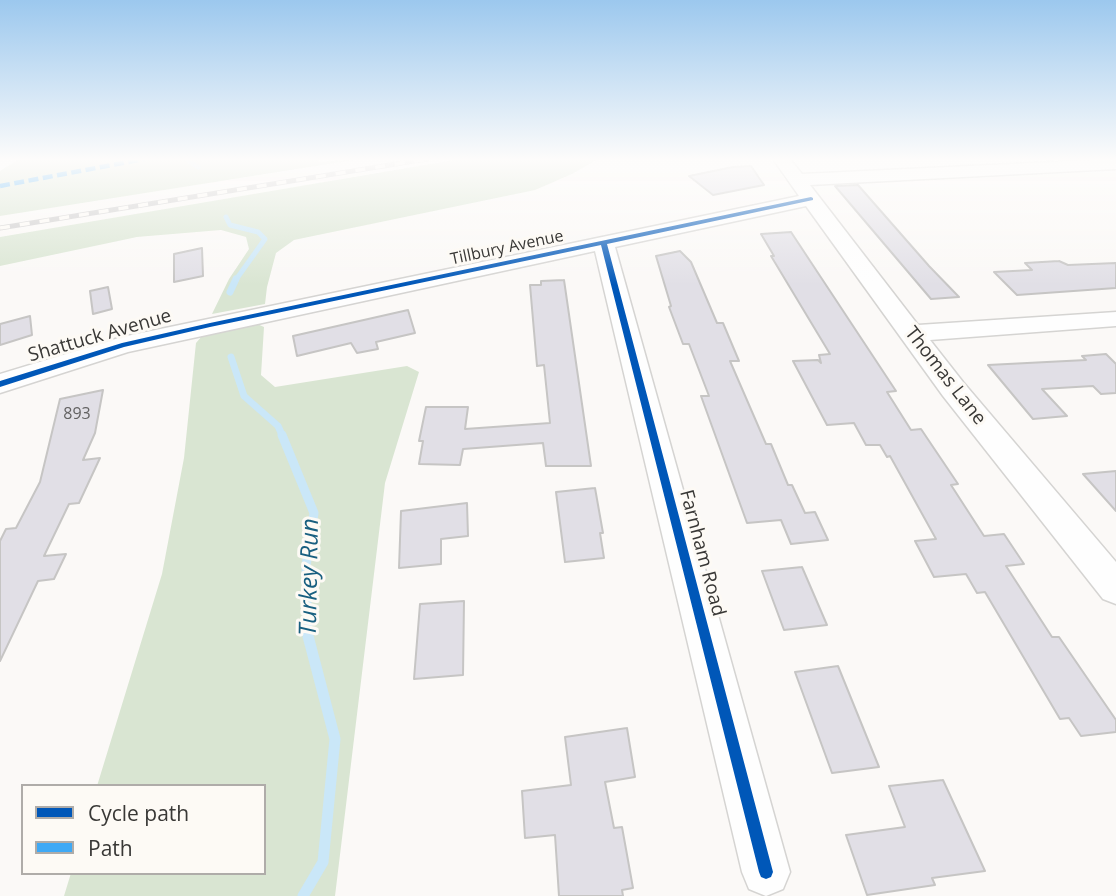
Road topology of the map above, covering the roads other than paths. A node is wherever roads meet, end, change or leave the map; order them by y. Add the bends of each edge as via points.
1 (729, 201) edge
2 (812, 201) edge
3 (603, 242) junction
4 (1116, 319) edge
5 (209, 325) joint
6 (911, 332) junction
7 (0, 384) edge
8 (1116, 588) edge
9 (766, 872) dead end

1 - 3 street, Tillbury Avenue
2 - 6 street, Thomas Lane
3 - 5 street, Tillbury Avenue
3 - 9 street, Farnham Road
4 - 6 street
5 - 7 street, Shattuck Avenue via 122,345
6 - 8 street, Thomas Lane

